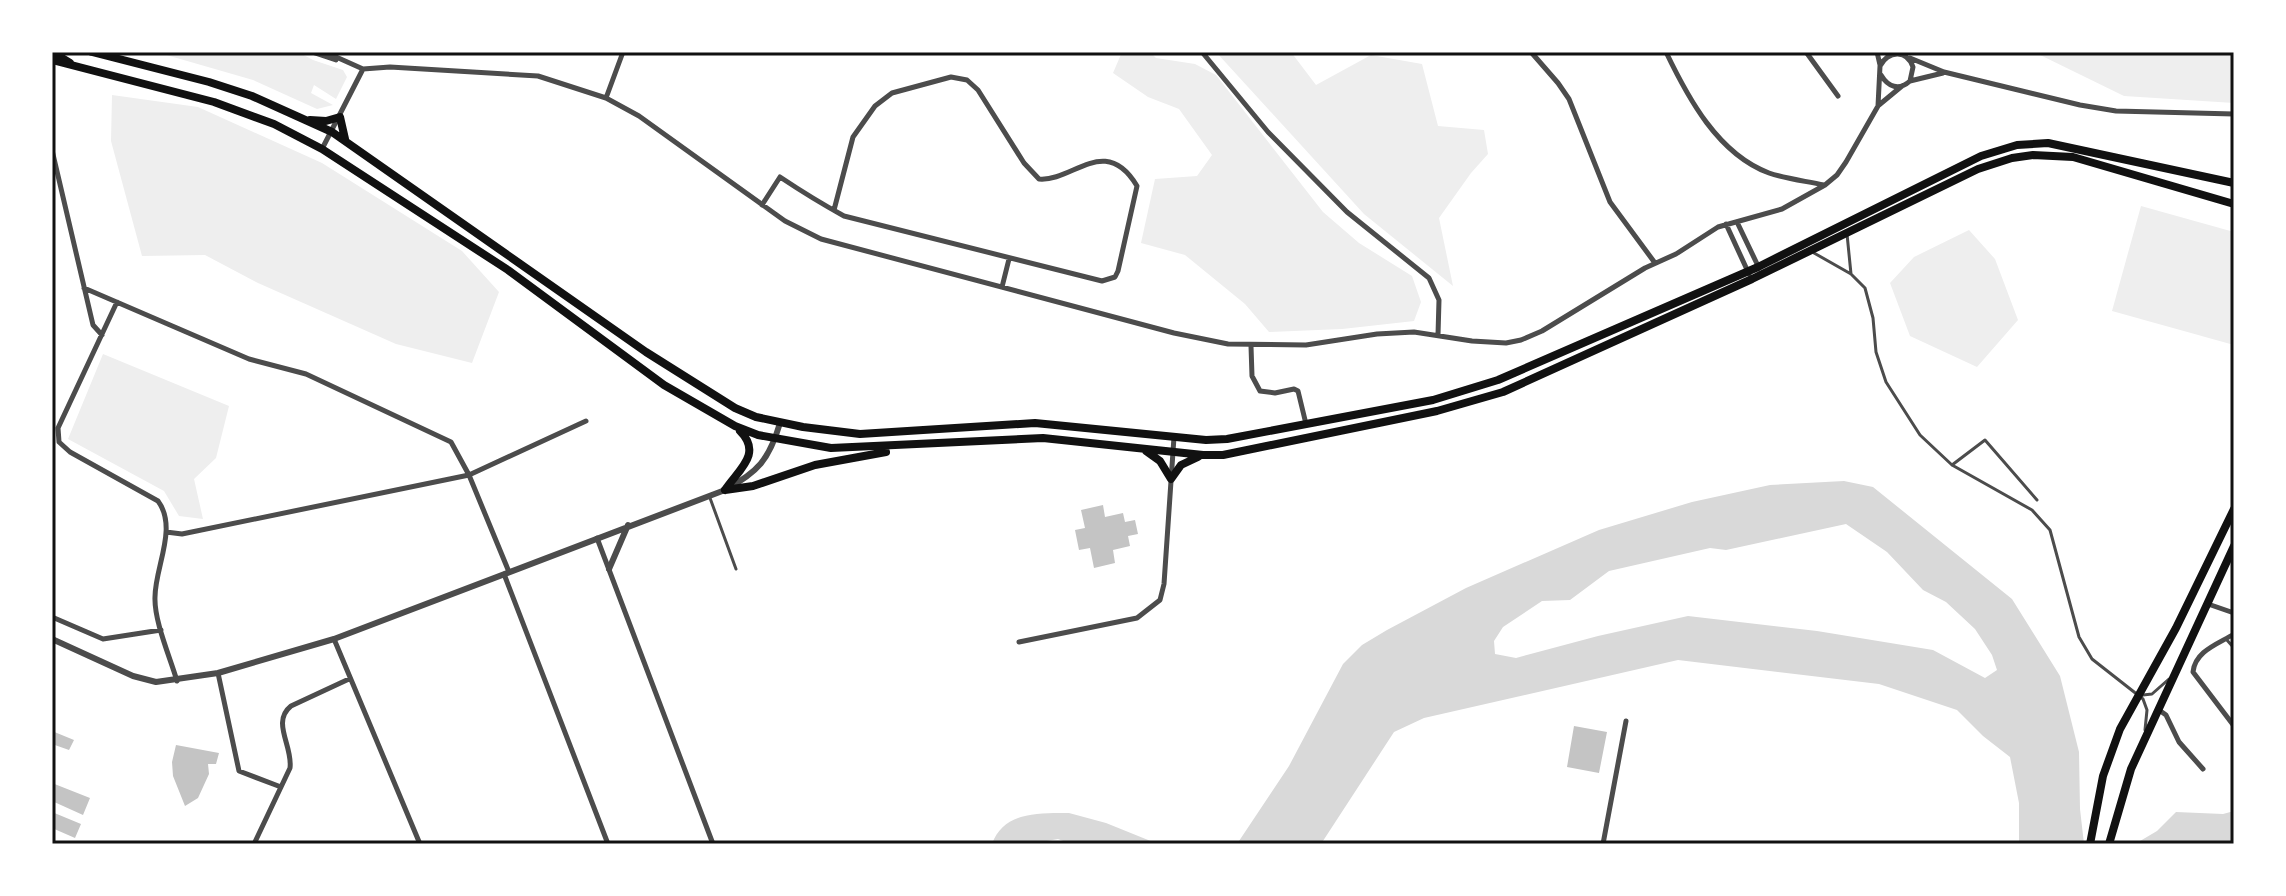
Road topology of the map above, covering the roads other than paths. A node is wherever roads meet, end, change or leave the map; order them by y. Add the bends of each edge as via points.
1 (52, 52) edge
2 (92, 52) edge
3 (312, 52) edge
4 (325, 52) edge
5 (623, 52) edge
6 (1202, 52) edge
7 (1531, 52) edge
8 (1666, 52) edge
9 (1806, 52) edge
10 (1877, 52) edge
11 (1901, 54) edge
12 (52, 60) edge
13 (349, 63) junction
14 (73, 65) junction
15 (1880, 66) junction
16 (363, 69) junction
17 (1944, 72) junction
18 (1881, 75) junction
19 (1910, 81) junction
20 (1902, 86) junction
21 (1838, 96) dead end
22 (606, 98) junction
23 (1878, 106) junction
24 (2234, 114) edge
25 (340, 117) junction
26 (305, 120) junction
27 (332, 132) junction
28 (347, 143) junction
29 (322, 149) junction
30 (52, 150) edge
31 (2234, 183) edge
32 (1825, 185) junction
33 (2234, 204) edge
34 (762, 205) junction
35 (834, 210) junction
36 (1737, 222) junction
37 (1726, 224) junction
38 (1847, 234) junction
39 (1810, 251) junction
40 (1009, 259) junction
41 (1655, 263) junction
42 (1760, 271) junction
43 (1851, 274) junction
44 (1750, 276) junction
45 (1002, 287) junction
46 (84, 288) junction
47 (117, 302) junction
48 (102, 335) junction
49 (1438, 335) junction
50 (1251, 346) junction
51 (586, 421) dead end
52 (780, 423) junction
53 (1306, 425) junction
54 (735, 426) junction
55 (1174, 437) junction
56 (775, 439) junction
57 (914, 446) junction
58 (1143, 449) junction
59 (1173, 452) junction
60 (1203, 455) junction
61 (1952, 465) junction
62 (469, 475) junction
63 (1171, 479) junction
64 (725, 490) junction
65 (708, 494) junction
66 (2037, 500) dead end
67 (2234, 509) edge
68 (628, 525) junction
69 (166, 532) junction
70 (597, 537) junction
71 (2234, 546) edge
72 (609, 569) junction
73 (736, 569) dead end
74 (506, 573) junction
75 (2192, 597) junction
76 (2208, 604) junction
77 (2234, 613) edge
78 (52, 617) edge
79 (162, 630) junction
80 (2234, 634) edge
81 (52, 639) edge
82 (334, 639) junction
83 (2226, 639) junction
84 (1019, 642) dead end
85 (2234, 648) edge
86 (2177, 671) junction
87 (218, 673) junction
88 (349, 679) junction
89 (177, 681) junction
90 (2139, 694) junction
91 (2159, 710) junction
92 (1626, 721) dead end
93 (2234, 726) edge
94 (2143, 743) junction
95 (2203, 769) dead end
96 (281, 787) junction
97 (254, 844) edge
98 (420, 844) edge
99 (608, 844) edge
100 (713, 844) edge
101 (1603, 844) edge
102 (2090, 844) edge
103 (2109, 844) edge

1 - 14 main road
2 - 26 main road via 209,82
3 - 13 street
4 - 13 street
5 - 22 street
6 - 49 street via 1268,132 1347,212 1429,278 1439,300
7 - 41 street via 1569,99 1606,194
8 - 32 street via 1709,125 1734,153 1768,173
9 - 21 street
10 - 15 street
11 - 15 street via 1888,56
11 - 17 street
11 - 19 street via 1913,67
12 - 14 main road
13 - 16 street
14 - 29 main road via 214,102
15 - 18 street
16 - 22 street via 538,76
16 - 25 street
17 - 19 street
17 - 24 street via 2116,111
18 - 20 street via 1893,87
18 - 23 street
19 - 20 street
20 - 23 street
22 - 34 street
23 - 32 street via 1846,162
25 - 26 main road
25 - 27 street
25 - 28 main road
26 - 27 main road
27 - 28 main road
27 - 29 street
28 - 52 main road via 646,352 735,408
29 - 54 main road via 508,270 664,385
30 - 46 street
31 - 42 main road via 2063,145 2017,145 1981,156
32 - 36 street via 1782,209
33 - 38 main road via 2073,157 2033,155 1978,169
34 - 35 street via 780,177
34 - 45 street via 821,239
35 - 40 street
35 - 40 street via 853,137 875,106 905,89 951,77 967,80 1039,179 1106,161 1137,186 1115,277 1102,281
36 - 37 street
36 - 42 street
37 - 41 street
37 - 44 street
38 - 39 main road
38 - 43 lane
39 - 42 main road
39 - 43 lane
40 - 45 street
41 - 49 street via 1521,340 1492,343
42 - 44 main road
43 - 61 lane via 1869,296 1886,382 1920,435
44 - 53 main road via 1498,380 1433,400
44 - 60 main road via 1480,400 1239,453
45 - 50 street via 1174,333
46 - 47 street
46 - 48 street via 93,325
47 - 48 street
47 - 62 street via 249,359 306,374 451,442
48 - 69 street via 58,428 59,442 158,501
49 - 50 street via 1394,333
50 - 53 street via 1252,376 1260,391 1298,391
51 - 62 street
52 - 55 main road via 877,434 1035,423
52 - 56 street
53 - 55 main road via 1227,439
54 - 56 main road
54 - 64 main road via 749,444 749,457
55 - 59 street
56 - 57 main road via 831,448
56 - 64 street via 751,476
57 - 58 main road via 1043,438
57 - 64 main road
58 - 59 main road
58 - 63 main road via 1160,461
59 - 60 main road
59 - 63 street
60 - 63 main road via 1181,465
61 - 66 lane via 1985,440
61 - 90 lane via 2032,510 2050,530 2079,637 2092,659
62 - 69 street via 182,534
62 - 74 street
63 - 84 street via 1160,600 1137,618
64 - 65 street
65 - 68 street
65 - 73 lane
67 - 75 main road
68 - 70 street
68 - 72 street
69 - 79 street via 154,598
70 - 72 street
70 - 74 street
71 - 76 main road
72 - 100 street
74 - 82 street
74 - 99 street
75 - 76 main road
75 - 90 main road
76 - 77 street
76 - 86 main road
78 - 79 street via 103,639
79 - 89 street
80 - 83 street
81 - 89 street via 133,676
82 - 87 street
82 - 88 street
83 - 85 lane
83 - 93 street via 2197,658 2193,672
86 - 90 lane via 2152,694
86 - 91 main road
87 - 89 street
87 - 96 street via 239,771
88 - 96 street via 284,712 281,723 292,755
88 - 98 street
90 - 94 lane via 2147,710
90 - 102 main road via 2103,776
91 - 94 main road
91 - 95 street
92 - 101 street
94 - 103 main road
96 - 97 street

